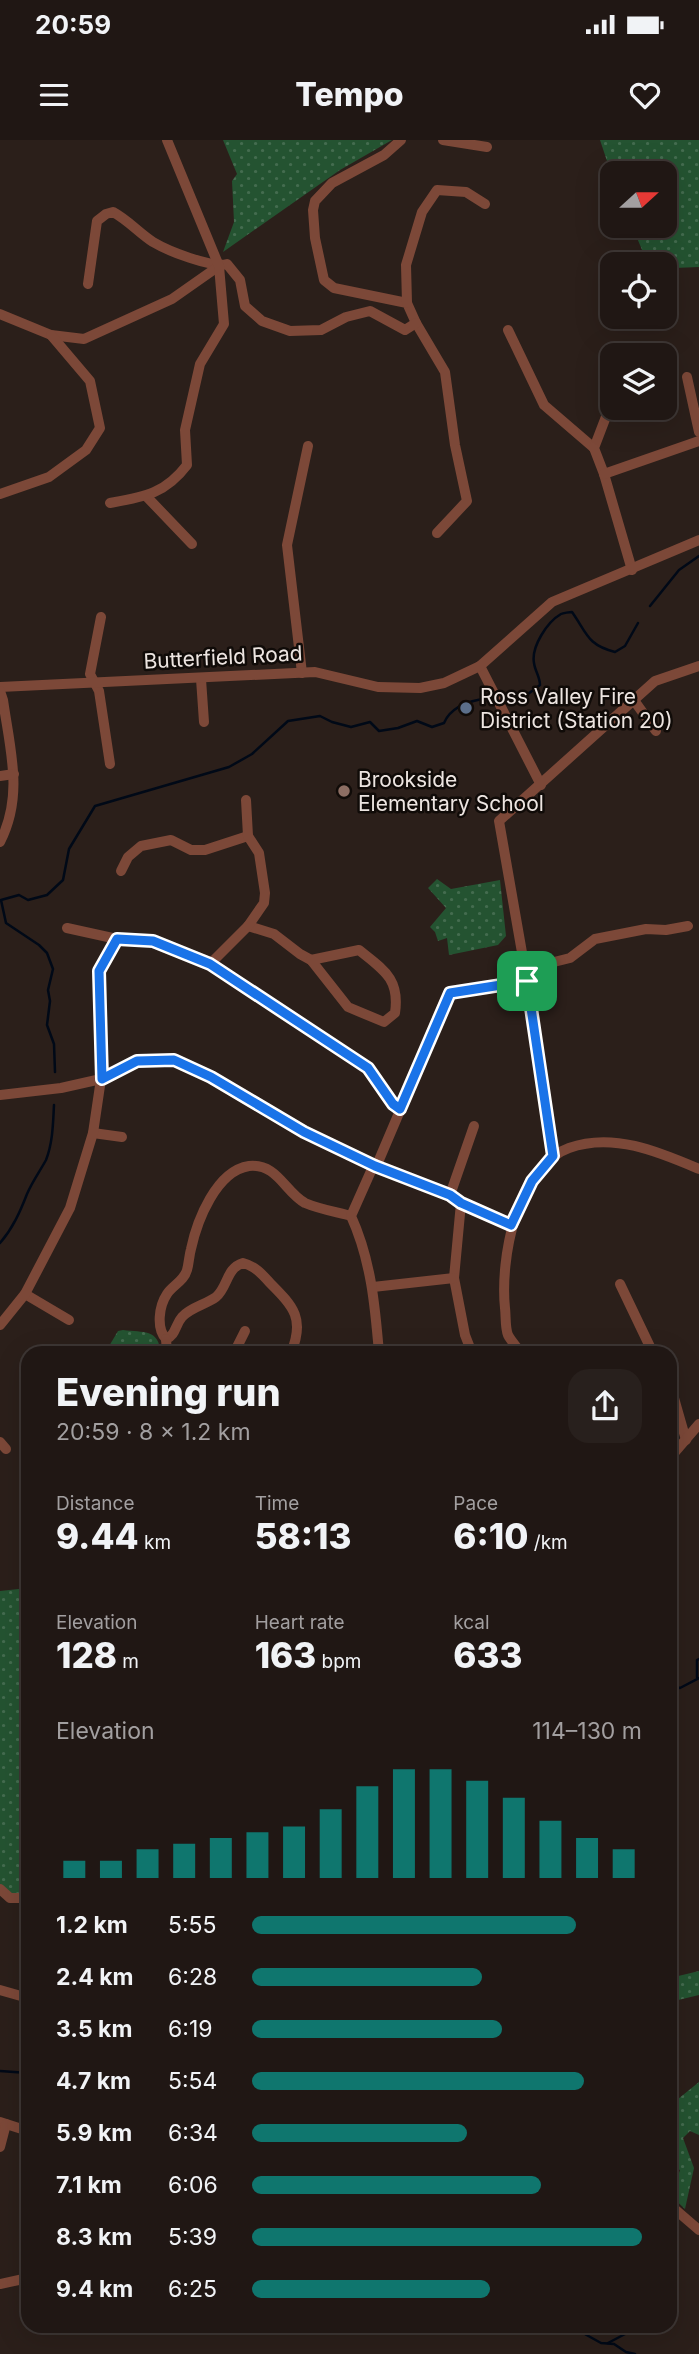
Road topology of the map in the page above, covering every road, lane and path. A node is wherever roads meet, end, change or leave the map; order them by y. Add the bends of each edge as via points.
1 (167, 140) edge
2 (401, 140) edge
3 (443, 140) edge
4 (487, 147) dead end
5 (485, 204) dead end
6 (219, 266) junction
7 (88, 284) dead end
8 (407, 303) junction
9 (0, 314) edge
10 (416, 323) junction
11 (508, 330) dead end
12 (51, 335) junction
13 (687, 377) dead end
14 (605, 420) edge
15 (699, 432) edge
16 (699, 441) edge
17 (308, 446) dead end
18 (594, 449) junction
19 (604, 474) junction
20 (0, 494) edge
21 (147, 497) junction
22 (110, 503) dead end
23 (437, 533) dead end
24 (699, 540) edge
25 (192, 544) dead end
26 (632, 570) junction
27 (101, 617) dead end
28 (480, 666) junction
29 (699, 666) edge
30 (302, 673) junction
31 (201, 678) junction
32 (95, 682) junction
33 (0, 689) edge
34 (633, 699) junction
35 (204, 722) dead end
36 (656, 731) dead end
37 (110, 764) dead end
38 (14, 774) junction
39 (0, 776) edge
40 (541, 785) junction
41 (246, 800) dead end
42 (248, 836) junction
43 (0, 842) edge
44 (121, 871) dead end
45 (248, 926) junction
46 (688, 926) dead end
47 (67, 928) dead end
48 (117, 939) junction
49 (311, 960) junction
50 (210, 964) junction
51 (527, 981) junction
52 (102, 1079) junction
53 (0, 1095) edge
54 (400, 1109) junction
55 (474, 1126) dead end
56 (93, 1133) junction
57 (122, 1137) dead end
58 (553, 1156) junction
59 (375, 1166) junction
60 (699, 1169) edge
61 (450, 1195) junction
62 (461, 1203) junction
63 (351, 1216) junction
64 (511, 1225) junction
65 (454, 1278) junction
66 (620, 1284) dead end
67 (373, 1287) junction
68 (25, 1293) junction
69 (1, 1320) edge
70 (69, 1320) dead end
71 (245, 1331) dead end
72 (166, 1339) junction
73 (166, 1346) edge
74 (238, 1346) edge
75 (293, 1346) edge
76 (378, 1346) edge
77 (469, 1346) edge
78 (516, 1346) edge
79 (650, 1346) edge
80 (677, 1410) edge
81 (699, 1424) edge
82 (685, 1440) junction
83 (677, 1450) edge
84 (0, 1889) edge
85 (21, 1897) edge
86 (0, 1990) edge
87 (21, 1996) edge
88 (3, 2123) edge
89 (21, 2129) edge
90 (0, 2147) edge
91 (677, 2211) edge
92 (699, 2231) edge
93 (21, 2280) edge
94 (0, 2284) edge

1 - 6 street
2 - 8 street via 384,155 332,183 313,210 324,280 334,288
3 - 4 street
5 - 8 street via 467,192 437,190 422,212 407,265
6 - 7 street via 154,242 113,212 97,221
6 - 10 street via 227,264 240,280 245,306 262,321 290,331 321,330 346,317 370,312 405,330
6 - 12 street via 172,299 84,338
6 - 21 street via 224,324 200,364 185,430 187,465 177,478
8 - 10 street
9 - 12 street
10 - 23 street via 445,372 467,501
11 - 18 street via 544,405
12 - 20 street via 90,381 100,428 86,450 49,477
13 - 15 street
14 - 18 street
16 - 19 street
17 - 30 street via 288,545
18 - 19 street
19 - 26 street
21 - 22 street
21 - 25 street
24 - 26 street, Butterfield Road
26 - 28 street, Butterfield Road via 552,602
27 - 32 street via 90,674
28 - 30 street, Butterfield Road via 444,683 420,688 378,687
28 - 40 street
29 - 34 street via 655,681
30 - 31 street, Butterfield Road
31 - 32 street, Butterfield Road
31 - 35 street
32 - 33 street, Butterfield Road
32 - 37 street
33 - 38 street
34 - 36 street
34 - 40 street
38 - 39 street
38 - 43 street via 13,810
40 - 51 street via 499,821
41 - 42 street
42 - 44 street via 205,850 191,850 171,840 141,846
42 - 45 street via 259,853 265,893
45 - 49 street via 274,934
45 - 50 street
46 - 51 street via 634,930 595,939 570,958 546,964
47 - 48 street
48 - 50 street via 153,941
48 - 52 street via 99,971
49 - 49 street via 348,1007 384,1022 396,1013 398,997 393,982 359,950
50 - 54 street via 368,1068
51 - 54 street via 450,993
51 - 58 street
52 - 53 street
52 - 56 street
52 - 59 street via 137,1061 174,1060
54 - 59 street
55 - 61 street
56 - 57 street
56 - 68 street via 70,1208
58 - 60 street via 569,1148 614,1143 659,1152
58 - 64 street via 532,1181
59 - 61 street
59 - 63 street
61 - 62 street
62 - 64 street
62 - 65 street
63 - 67 street
63 - 72 street via 301,1200 261,1167 234,1171 215,1191 196,1230 184,1277 162,1305 160,1330
64 - 78 street via 503,1287 508,1334
65 - 67 street
65 - 77 street
66 - 79 street
67 - 76 street
68 - 69 street
68 - 70 street
71 - 74 street
72 - 73 street
72 - 75 street via 183,1316 217,1296 230,1272 243,1263 257,1269 290,1304 298,1329
80 - 82 street
81 - 82 street
82 - 83 street
84 - 85 street via 10,1898
86 - 87 street
88 - 89 street
88 - 90 street
91 - 92 street
93 - 94 street

